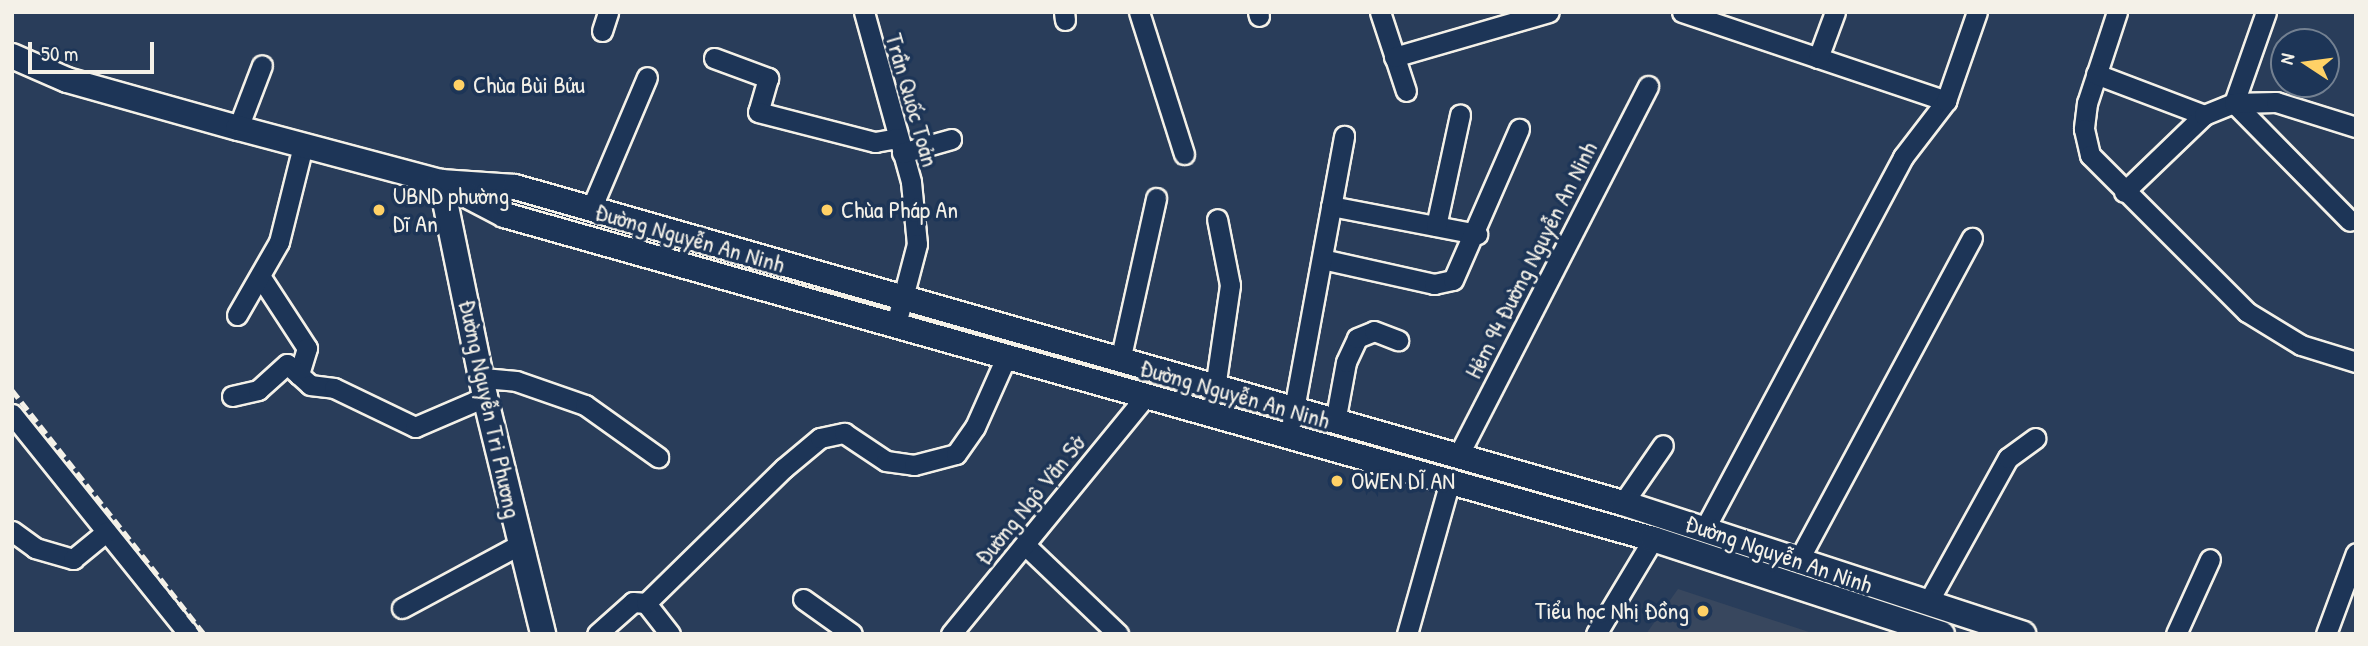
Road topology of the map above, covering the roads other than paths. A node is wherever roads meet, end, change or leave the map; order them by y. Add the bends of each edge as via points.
1 (608, 12) edge
2 (864, 12) edge
3 (1139, 12) edge
4 (1380, 12) edge
5 (1549, 12) edge
6 (1835, 12) edge
7 (1977, 12) edge
8 (2117, 12) edge
9 (2266, 12) edge
10 (1693, 14) edge
11 (602, 32) dead end
12 (12, 56) edge
13 (1394, 57) junction
14 (714, 58) dead end
15 (1818, 58) junction
16 (262, 65) dead end
17 (2096, 74) junction
18 (647, 77) dead end
19 (1648, 86) dead end
20 (1406, 91) dead end
21 (1947, 101) junction
22 (2234, 103) junction
23 (1460, 115) dead end
24 (2204, 115) junction
25 (2356, 127) edge
26 (238, 128) junction
27 (1519, 129) dead end
28 (1343, 136) dead end
29 (951, 139) dead end
30 (303, 146) junction
31 (900, 146) junction
32 (1184, 154) dead end
33 (441, 182) junction
34 (2124, 192) junction
35 (1156, 198) dead end
36 (1331, 206) junction
37 (591, 209) junction
38 (2354, 216) edge
39 (1217, 219) dead end
40 (1436, 226) junction
41 (1477, 233) junction
42 (1972, 238) dead end
43 (1322, 259) junction
44 (260, 276) junction
45 (904, 299) junction
46 (237, 315) dead end
47 (896, 324) junction
48 (1398, 340) dead end
49 (1007, 355) junction
50 (1120, 361) junction
51 (2356, 362) edge
52 (299, 375) junction
53 (484, 388) junction
54 (1215, 388) junction
55 (232, 396) dead end
56 (1146, 396) junction
57 (12, 414) edge
58 (1335, 422) junction
59 (1292, 423) junction
60 (2036, 438) dead end
61 (1663, 445) dead end
62 (1458, 456) junction
63 (657, 457) dead end
64 (1450, 481) junction
65 (1623, 503) junction
66 (1661, 514) junction
67 (1704, 528) junction
68 (12, 531) edge
69 (106, 532) junction
70 (1653, 539) junction
71 (519, 545) junction
72 (1025, 545) junction
73 (2356, 553) edge
74 (2210, 559) dead end
75 (1798, 561) junction
76 (803, 599) dead end
77 (646, 603) junction
78 (1927, 604) junction
79 (402, 608) dead end
80 (189, 634) edge
81 (543, 634) edge
82 (597, 634) edge
83 (670, 634) edge
84 (852, 634) edge
85 (951, 634) edge
86 (1118, 634) edge
87 (1407, 634) edge
88 (1596, 634) edge
89 (1942, 634) edge
90 (2023, 634) edge
91 (2176, 634) edge
92 (2326, 634) edge

1 - 11 street
2 - 31 street, Trần Quốc Toản
3 - 32 street
4 - 13 street
5 - 13 street
6 - 15 street
7 - 21 street
8 - 17 street
9 - 22 street
10 - 15 street
12 - 26 main road, Đường Nguyễn An Ninh via 67,80
13 - 20 street
14 - 31 street via 768,78 758,112
15 - 21 street
16 - 26 street
17 - 24 street
17 - 34 street via 2087,103 2086,146
18 - 37 street
19 - 62 street, Hẻm 94 Đường Nguyễn An Ninh
21 - 67 street via 1903,157
22 - 24 street
22 - 25 street via 2276,102
22 - 38 street
23 - 40 street
24 - 34 street
26 - 30 main road, Đường Nguyễn An Ninh
27 - 41 street
28 - 36 street
29 - 31 street
30 - 33 main road, Đường Nguyễn An Ninh
30 - 44 street via 279,242
31 - 45 street, Trần Quốc Toản via 917,244
33 - 37 main road, Đường Nguyễn An Ninh via 494,182
33 - 47 main road, Đường Nguyễn An Ninh via 504,215
33 - 53 main road, Đường Nguyễn Tri Phương
34 - 51 street via 2247,312 2301,345
35 - 50 street
36 - 40 street
36 - 43 street
37 - 45 main road, Đường Nguyễn An Ninh
39 - 54 street via 1230,285
40 - 41 street
41 - 43 street via 1453,280 1434,284
42 - 75 street
43 - 59 street
44 - 46 street
44 - 52 street via 307,348
45 - 47 street, Trần Quốc Toản
45 - 50 main road, Đường Nguyễn An Ninh
47 - 49 main road, Đường Nguyễn An Ninh
48 - 58 street via 1374,331 1357,338 1346,362
49 - 56 main road, Đường Nguyễn An Ninh
49 - 77 street via 975,427 956,454 914,465 886,461 845,433 820,439
50 - 54 main road, Đường Nguyễn An Ninh
52 - 53 street via 415,427
52 - 55 street via 286,364 258,390
53 - 63 street via 516,380 585,405
53 - 71 main road, Đường Nguyễn Tri Phương
54 - 59 main road, Đường Nguyễn An Ninh
56 - 59 main road, Đường Nguyễn An Ninh
56 - 72 street, Đường Ngô Văn Sở
57 - 69 street
58 - 59 main road, Đường Nguyễn An Ninh
58 - 62 main road, Đường Nguyễn An Ninh
59 - 64 main road, Đường Nguyễn An Ninh
60 - 78 street via 2008,458
61 - 65 street
62 - 65 main road, Đường Nguyễn An Ninh
64 - 70 main road, Đường Nguyễn An Ninh
64 - 87 street
65 - 66 main road, Đường Nguyễn An Ninh
66 - 67 main road, Đường Nguyễn An Ninh
66 - 70 main road
67 - 75 main road, Đường Nguyễn An Ninh
68 - 69 street via 35,548 73,559
69 - 80 street
70 - 88 street
70 - 89 main road, Đường Nguyễn An Ninh
71 - 79 street
71 - 81 main road, Đường Nguyễn Tri Phương
72 - 85 street, Đường Ngô Văn Sở
72 - 86 street
73 - 92 street
74 - 91 street
75 - 78 main road, Đường Nguyễn An Ninh
76 - 84 street
77 - 82 street via 633,602
77 - 83 street
78 - 90 main road, Đường Nguyễn An Ninh

